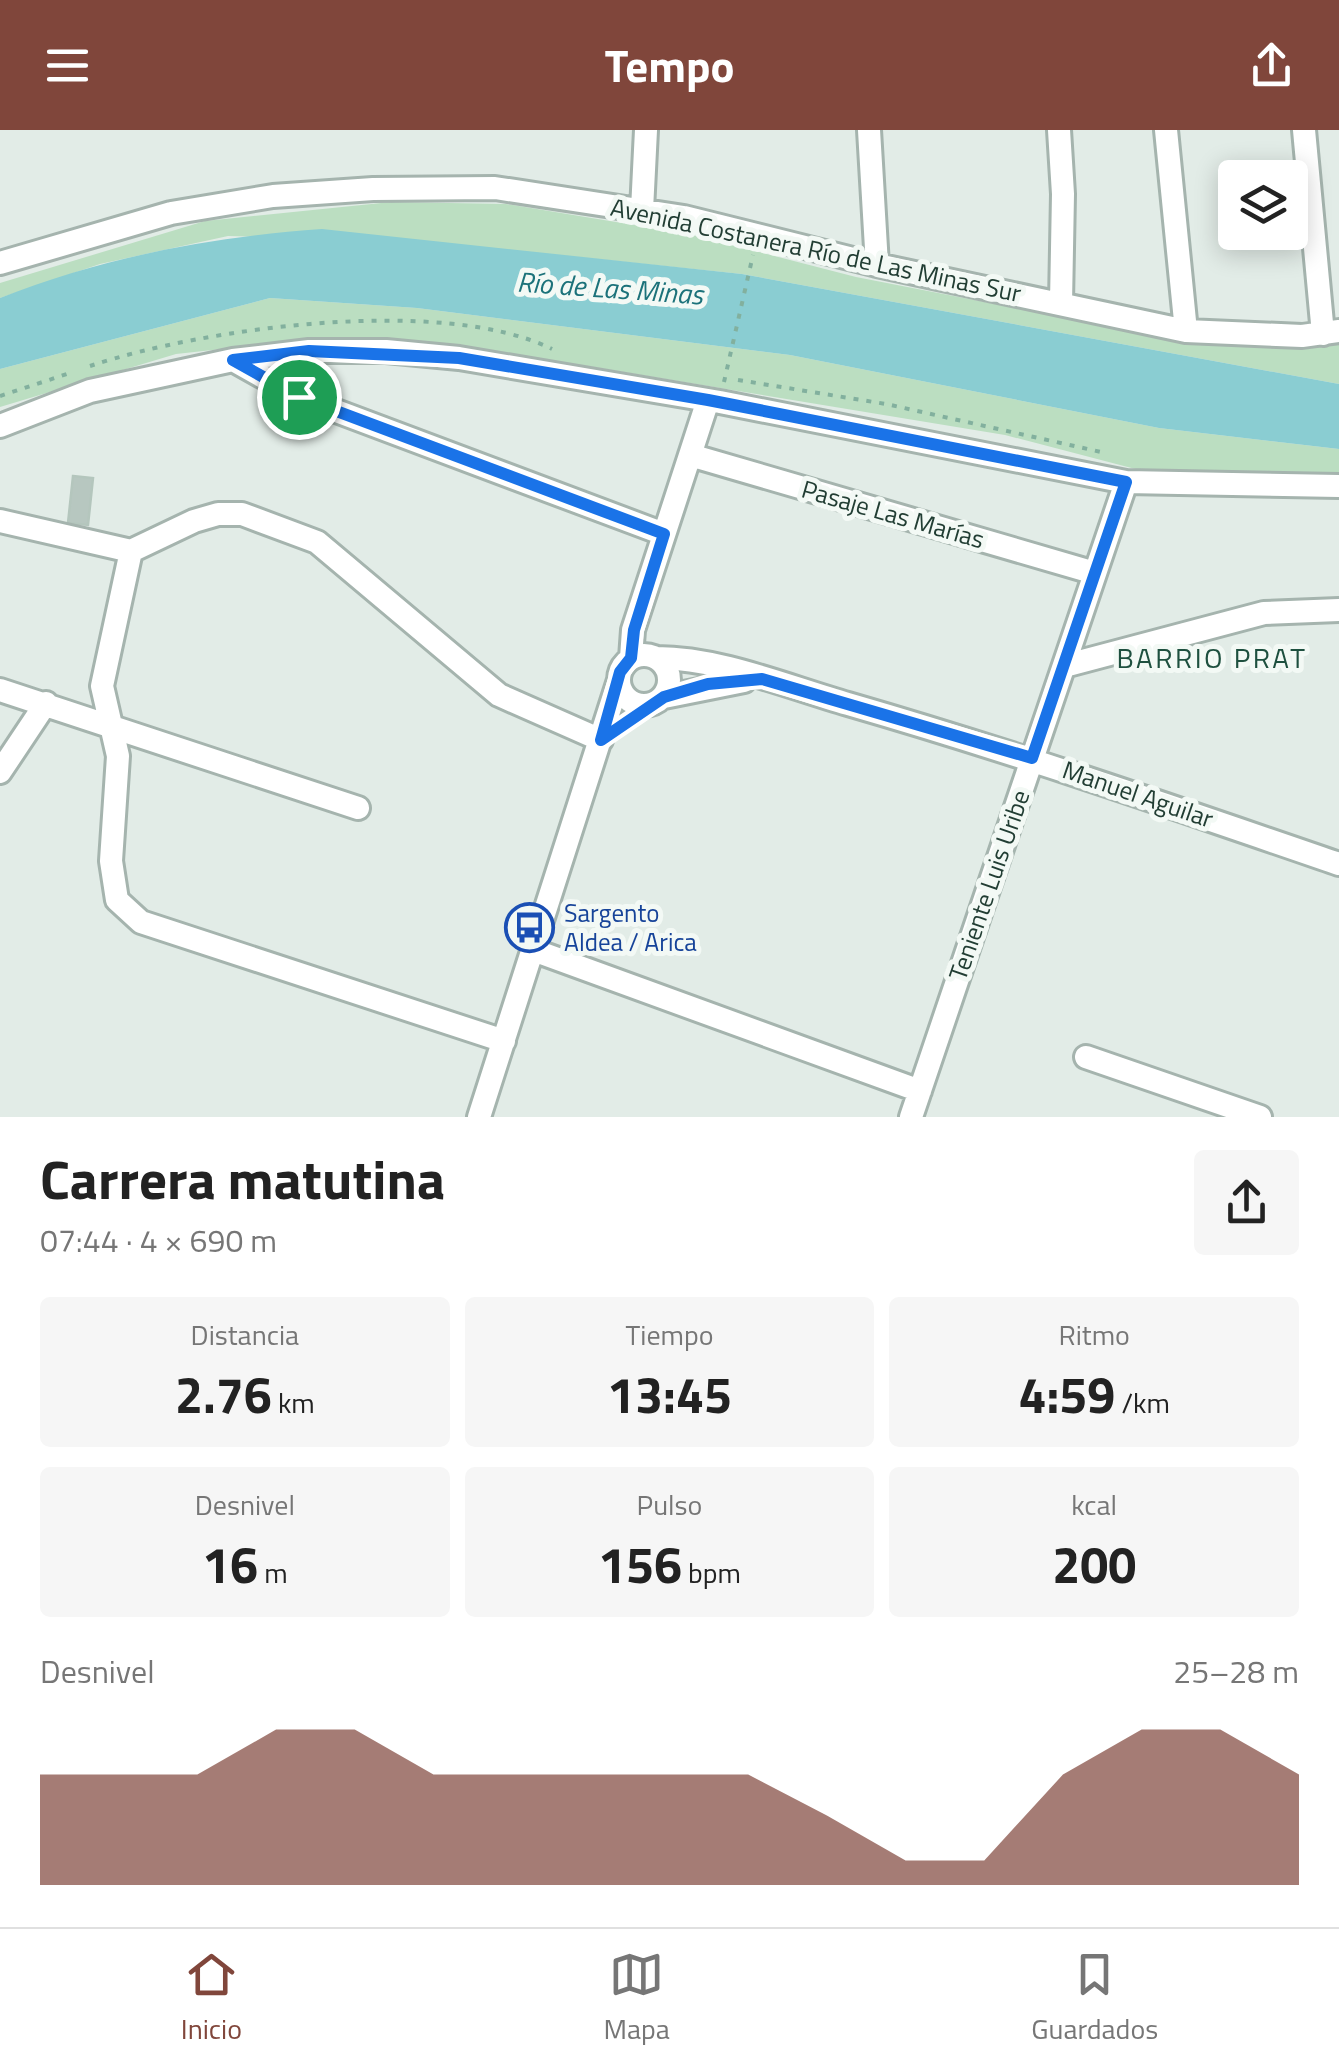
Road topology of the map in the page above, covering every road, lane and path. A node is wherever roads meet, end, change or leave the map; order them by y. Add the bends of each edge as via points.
1 (646, 130) edge
2 (869, 130) edge
3 (1058, 130) edge
4 (1166, 130) edge
5 (1304, 130) edge
6 (642, 210) junction
7 (0, 263) edge
8 (877, 265) junction
9 (749, 270) dead end
10 (1061, 302) junction
11 (1186, 331) junction
12 (1331, 332) edge
13 (729, 357) dead end
14 (233, 360) junction
15 (708, 400) junction
16 (0, 426) edge
17 (690, 456) junction
18 (1126, 482) junction
19 (1339, 486) edge
20 (0, 521) edge
21 (664, 534) junction
22 (131, 551) junction
23 (1096, 573) junction
24 (1339, 610) edge
25 (631, 658) junction
26 (657, 658) junction
27 (1064, 666) junction
28 (762, 679) junction
29 (619, 680) junction
30 (0, 690) edge
31 (656, 701) junction
32 (46, 703) junction
33 (108, 723) junction
34 (601, 740) junction
35 (1032, 758) junction
36 (0, 772) edge
37 (358, 808) dead end
38 (1339, 864) edge
39 (533, 950) junction
40 (504, 1041) junction
41 (1086, 1057) dead end
42 (920, 1091) junction
43 (479, 1117) edge
44 (910, 1117) edge
45 (1260, 1117) edge

1 - 6 street
2 - 8 street
3 - 10 street
4 - 11 street
5 - 12 street
6 - 7 street, Avenida Costanera Río de Las Minas Sur via 495,188 273,196 171,213
6 - 8 street, Avenida Costanera Río de Las Minas Sur
8 - 10 street, Avenida Costanera Río de Las Minas Sur
9 - 13 path
10 - 11 street, Avenida Costanera Río de Las Minas Sur
11 - 12 street, Avenida Costanera Río de Las Minas Sur
14 - 15 street via 386,351
14 - 16 street via 90,391
14 - 21 street via 299,397
15 - 17 street
15 - 18 street
17 - 21 street
17 - 23 street, Pasaje Las Marías
18 - 19 street
18 - 23 street, Teniente Luis Uribe
20 - 22 street
21 - 25 street
22 - 33 street via 102,686
22 - 34 street via 218,514 242,514 317,542 499,695
23 - 27 street, Teniente Luis Uribe
24 - 27 street via 1264,612
25 - 26 street
25 - 29 street
26 - 28 street, Manuel Aguilar
26 - 31 street via 670,680
27 - 35 street, Teniente Luis Uribe
28 - 31 street, Manuel Aguilar via 708,684
28 - 35 street, Manuel Aguilar
29 - 31 street via 624,697
29 - 34 street
30 - 32 street
31 - 34 street, Manuel Aguilar
32 - 33 street
32 - 36 street
33 - 37 street
33 - 40 street via 118,756 111,861 117,900 141,922
34 - 39 street
35 - 38 street, Manuel Aguilar
35 - 42 street, Teniente Luis Uribe
39 - 40 street
39 - 42 street
40 - 43 street
41 - 45 street
42 - 44 street, Teniente Luis Uribe

